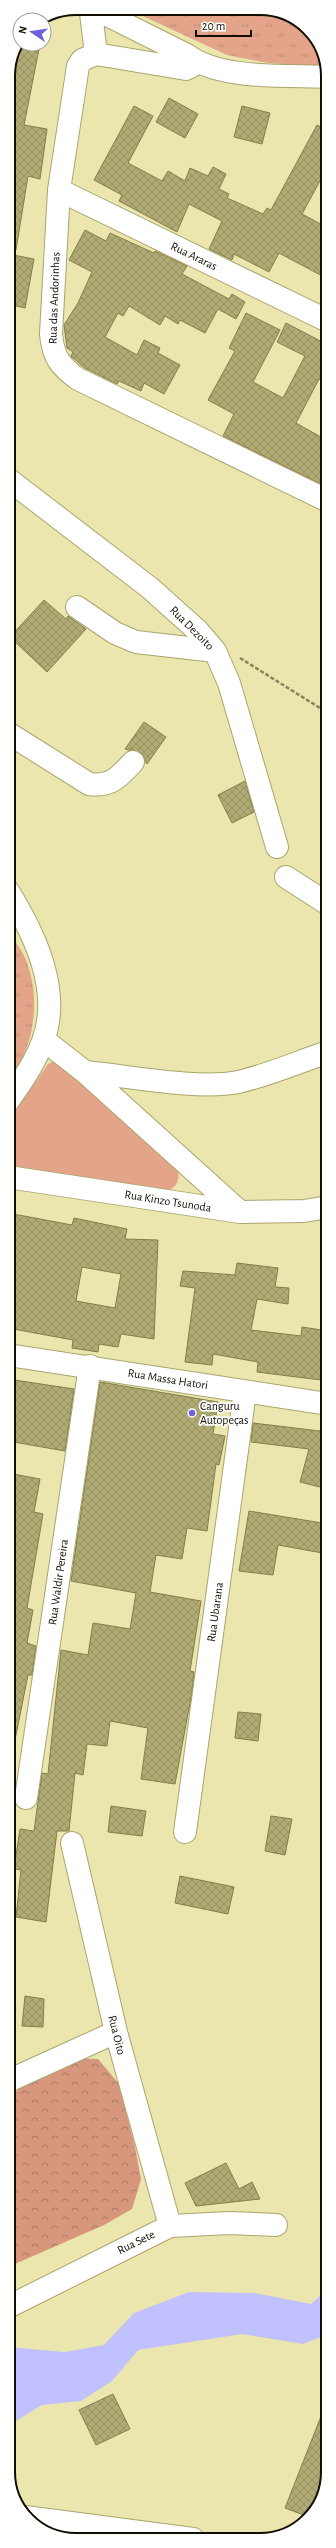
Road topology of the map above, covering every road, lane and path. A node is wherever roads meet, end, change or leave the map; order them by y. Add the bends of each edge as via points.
1 (91, 15) edge
2 (107, 15) edge
3 (96, 54) junction
4 (198, 63) junction
5 (321, 77) edge
6 (59, 190) junction
7 (321, 318) edge
8 (15, 484) edge
9 (321, 497) edge
10 (77, 607) dead end
11 (215, 651) junction
12 (237, 656) dead end
13 (321, 709) edge
14 (15, 737) edge
15 (133, 762) dead end
16 (277, 847) dead end
17 (286, 877) dead end
18 (321, 900) edge
19 (15, 903) edge
20 (44, 1040) junction
21 (321, 1055) edge
22 (85, 1072) junction
23 (15, 1091) edge
24 (15, 1178) edge
25 (321, 1208) edge
26 (240, 1212) junction
27 (15, 1356) edge
28 (90, 1366) junction
29 (245, 1392) junction
30 (321, 1403) edge
31 (26, 1798) dead end
32 (185, 1832) dead end
33 (72, 1843) dead end
34 (116, 2032) junction
35 (15, 2078) edge
36 (276, 2225) dead end
37 (170, 2226) junction
38 (15, 2304) edge
39 (39, 2520) edge
40 (100, 2533) edge

1 - 3 street
2 - 4 street
3 - 4 street via 186,69
3 - 6 street, Rua das Andorinhas via 82,60 77,71
4 - 5 street via 244,73
6 - 7 street, Rua Araras
6 - 9 street, Rua das Andorinhas via 51,334 52,350 63,368 78,379
8 - 11 street, Rua Dezoito via 150,588 198,631
10 - 11 street via 115,633 136,642
11 - 16 street, Rua Dezoito via 229,683
12 - 13 path
14 - 15 street via 89,784 101,786 114,782
17 - 18 street
19 - 20 street via 26,921 44,967 48,1017
20 - 22 street
20 - 23 street via 27,1075
21 - 22 street via 268,1074 207,1084
22 - 26 street
24 - 26 street, Rua Kinzo Tsunoda
25 - 26 street, Rua Kinzo Tsunoda via 304,1211
27 - 28 street, Rua Massa Hatori
28 - 29 street, Rua Massa Hatori
28 - 31 street, Rua Waldir Pereira
29 - 30 street, Rua Massa Hatori
29 - 32 street, Rua Ubarana
33 - 34 street, Rua Oito
34 - 35 street
34 - 37 street, Rua Oito
36 - 37 street, Rua Sete via 230,2223
37 - 38 street, Rua Sete
39 - 40 street

